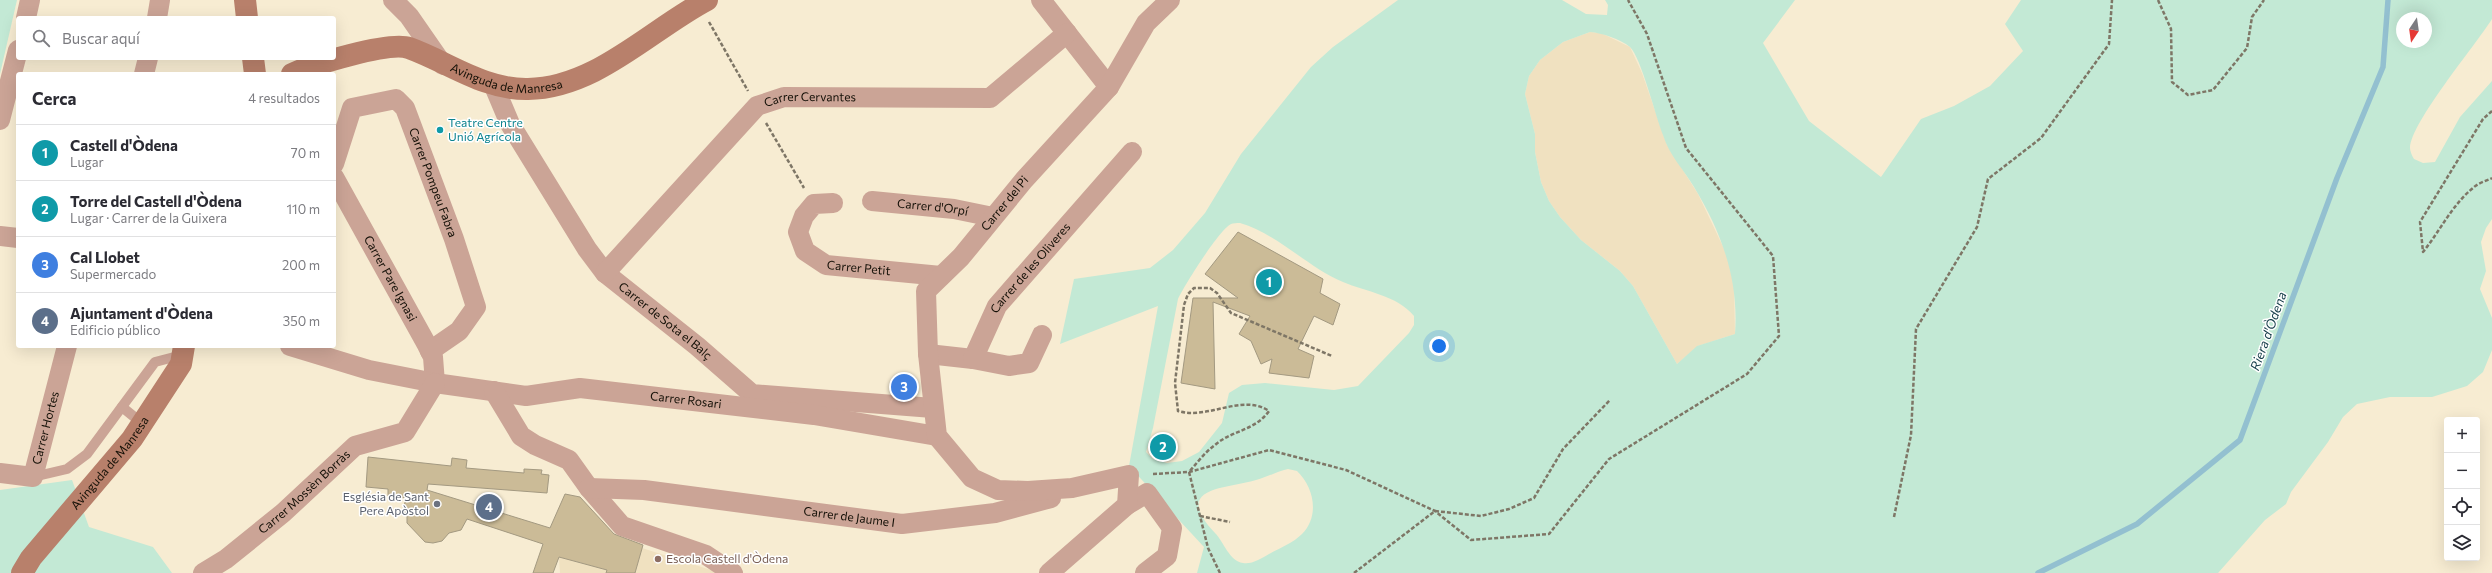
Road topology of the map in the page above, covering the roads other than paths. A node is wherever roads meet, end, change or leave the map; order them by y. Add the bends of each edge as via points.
1 (30, 0) edge
2 (160, 0) edge
3 (244, 0) edge
4 (393, 0) edge
5 (707, 0) edge
6 (1041, 0) edge
7 (1170, 0) edge
8 (26, 16) edge
9 (156, 16) edge
10 (247, 16) edge
11 (1067, 33) junction
12 (16, 58) edge
13 (336, 58) edge
14 (148, 60) edge
15 (253, 60) edge
16 (330, 60) edge
17 (443, 65) junction
18 (144, 72) edge
19 (255, 72) edge
20 (297, 72) edge
21 (494, 86) junction
22 (1109, 87) junction
23 (0, 120) edge
24 (1132, 152) dead end
25 (336, 158) edge
26 (336, 181) edge
27 (872, 201) dead end
28 (833, 203) dead end
29 (993, 217) junction
30 (0, 236) edge
31 (16, 238) edge
32 (605, 273) junction
33 (941, 276) junction
34 (1042, 335) dead end
35 (66, 348) edge
36 (297, 348) edge
37 (183, 350) edge
38 (430, 352) junction
39 (928, 354) junction
40 (973, 359) junction
41 (435, 382) junction
42 (494, 391) junction
43 (122, 408) junction
44 (933, 408) junction
45 (143, 424) junction
46 (937, 436) junction
47 (0, 473) edge
48 (33, 477) junction
49 (1106, 480) junction
50 (589, 488) junction
51 (1127, 505) junction
52 (22, 573) edge
53 (203, 573) edge
54 (733, 573) edge
55 (1049, 573) edge
56 (1145, 573) edge

1 - 8 street
2 - 9 street
3 - 10 street
4 - 17 street via 409,16
5 - 21 street, Avinguda de Manresa via 594,70 565,82 527,90
6 - 11 street
7 - 22 street, Carrer del Pi via 1146,23
11 - 22 street
11 - 32 street, Carrer Cervantes via 990,98 784,97 757,106
12 - 23 street
13 - 17 street, Avinguda de Manresa via 364,52 407,48
14 - 18 street
15 - 19 street
16 - 20 street, Avinguda de Manresa
17 - 21 street, Avinguda de Manresa
21 - 32 street, Carrer de Sota el Balç via 510,124 587,249
22 - 29 street, Carrer del Pi
24 - 40 street, Carrer de les Oliveres via 997,306
25 - 38 street, Carrer Pompeu Fabra via 352,108 396,99 405,108 454,239 476,307 458,331
26 - 38 street, Carrer Pare Ignasi
27 - 29 street, Carrer d'Orpí via 954,209
28 - 33 street, Carrer Petit via 814,204 804,216 798,232 805,251 826,265
29 - 33 street, Carrer del Pi via 961,257
30 - 31 street
32 - 44 street, Carrer de Sota el Balç via 697,346 752,394
33 - 39 street, Carrer del Pi via 926,291
34 - 40 street via 1029,363 1009,366
35 - 48 street, Carrer Hortes
36 - 41 street, Carrer Rosari via 369,370
37 - 43 lane via 155,362
37 - 45 street, Avinguda de Manresa via 181,364
38 - 41 street, Carrer Pare Ignasi via 433,357
39 - 40 street
39 - 44 street, Carrer del Pi
41 - 42 street, Carrer Rosari
41 - 53 street, Carrer Mossèn Borràs via 405,432 355,446 283,513 226,559
42 - 46 street, Carrer Rosari via 526,396 580,388 814,415
42 - 50 street via 521,436 569,460
43 - 45 lane
43 - 48 lane via 87,454 67,469
44 - 46 street, Carrer del Pi
45 - 52 street, Avinguda de Manresa via 31,558
46 - 49 street via 972,478 998,490 1072,488
47 - 48 street, Carrer Hortes
49 - 50 street, Carrer de Jaume I via 1050,499 995,512 902,524 644,490
49 - 51 street via 1128,475
50 - 54 street via 622,526 706,555
51 - 55 street
51 - 56 street via 1147,493 1172,528 1167,556

